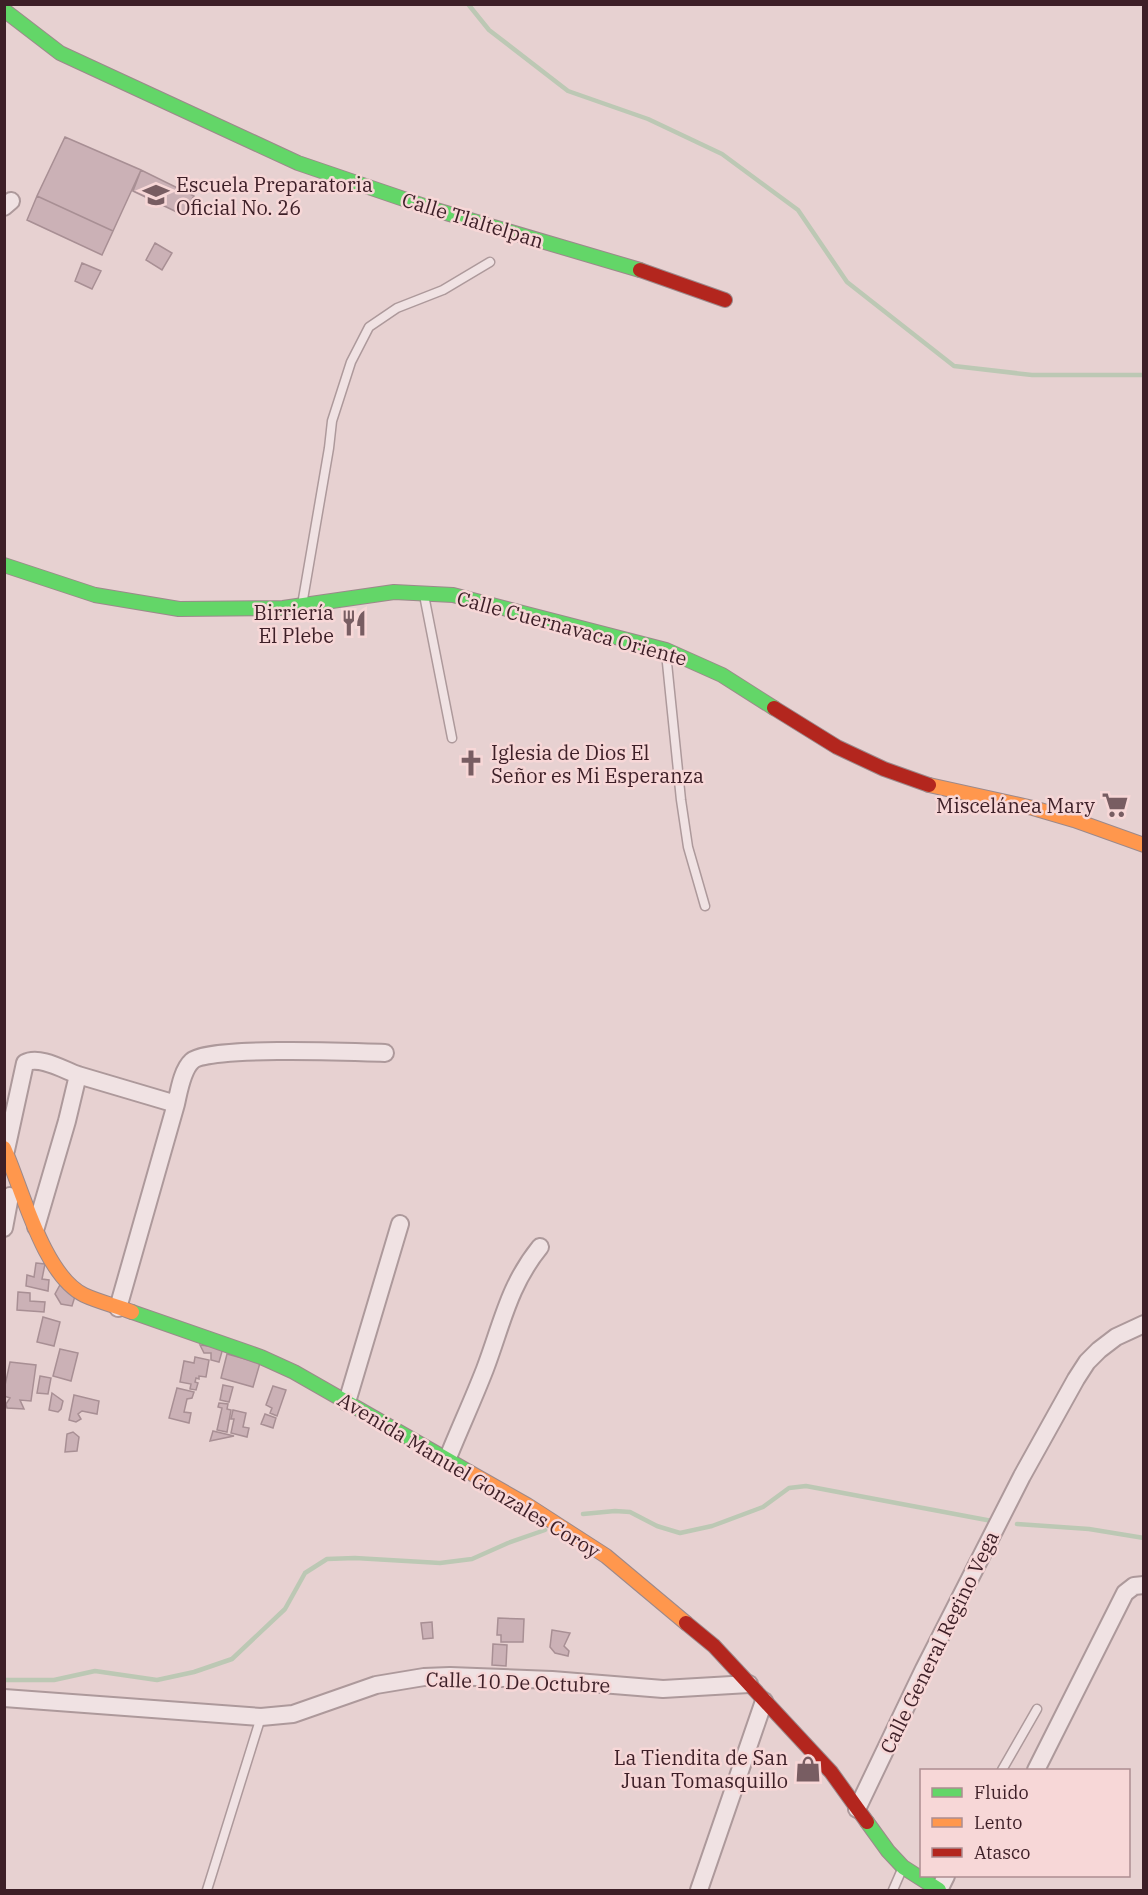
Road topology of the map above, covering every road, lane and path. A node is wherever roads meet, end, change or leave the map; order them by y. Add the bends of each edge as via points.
1 (4, 10) edge
2 (490, 262) dead end
3 (725, 300) dead end
4 (4, 565) edge
5 (423, 592) junction
6 (302, 605) junction
7 (666, 650) junction
8 (452, 738) dead end
9 (1143, 845) edge
10 (705, 906) dead end
11 (385, 1053) dead end
12 (78, 1075) junction
13 (176, 1104) junction
14 (5, 1149) edge
15 (12, 1195) edge
16 (400, 1224) dead end
17 (36, 1227) junction
18 (4, 1228) edge
19 (540, 1247) dead end
20 (118, 1308) junction
21 (1143, 1323) edge
22 (347, 1402) junction
23 (447, 1460) junction
24 (1143, 1585) edge
25 (750, 1684) junction
26 (4, 1698) edge
27 (764, 1701) junction
28 (1037, 1709) dead end
29 (261, 1717) junction
30 (1003, 1769) edge
31 (1037, 1769) edge
32 (857, 1809) junction
33 (903, 1867) junction
34 (207, 1890) edge
35 (699, 1890) edge
36 (893, 1890) edge
37 (939, 1890) edge

1 - 3 main road, Calle Tlaltelpan via 60,52 298,163 436,210 615,261
2 - 6 lane via 443,290 397,308 369,327 351,362 332,421
4 - 6 main road, Calle Cuernavaca Oriente via 95,595 179,609
5 - 6 main road, Calle Cuernavaca Oriente via 394,592
5 - 7 main road, Calle Cuernavaca Oriente via 453,595
5 - 8 lane
7 - 9 main road, Calle Cuernavaca Oriente via 722,675 837,747 884,769 935,787 1064,817
7 - 10 lane via 688,847
11 - 13 street via 278,1051 199,1056 189,1064
12 - 13 street
12 - 14 street via 39,1061 25,1063
12 - 17 street
13 - 20 street
14 - 15 main road, Avenida Manuel Gonzales Coroy
15 - 17 main road, Avenida Manuel Gonzales Coroy
15 - 18 street
16 - 22 street
17 - 20 main road, Avenida Manuel Gonzales Coroy via 67,1282 84,1295
19 - 23 street via 515,1283
20 - 22 main road, Avenida Manuel Gonzales Coroy via 261,1357
21 - 32 street, Calle General Regino Vega via 1116,1337 1087,1362 1022,1476
22 - 23 main road, Avenida Manuel Gonzales Coroy
23 - 25 main road, Avenida Manuel Gonzales Coroy via 606,1556 714,1646
24 - 31 street via 1125,1593
25 - 27 main road, Avenida Manuel Gonzales Coroy
25 - 29 street, Calle 10 De Octubre via 655,1689 541,1680 424,1677 376,1685 293,1714
26 - 29 street, Calle 10 De Octubre
27 - 32 main road, Avenida Manuel Gonzales Coroy via 831,1772
27 - 35 street
28 - 30 lane
29 - 34 lane
32 - 33 main road, Avenida Manuel Gonzales Coroy
33 - 36 lane
33 - 37 main road, Avenida Manuel Gonzales Coroy

